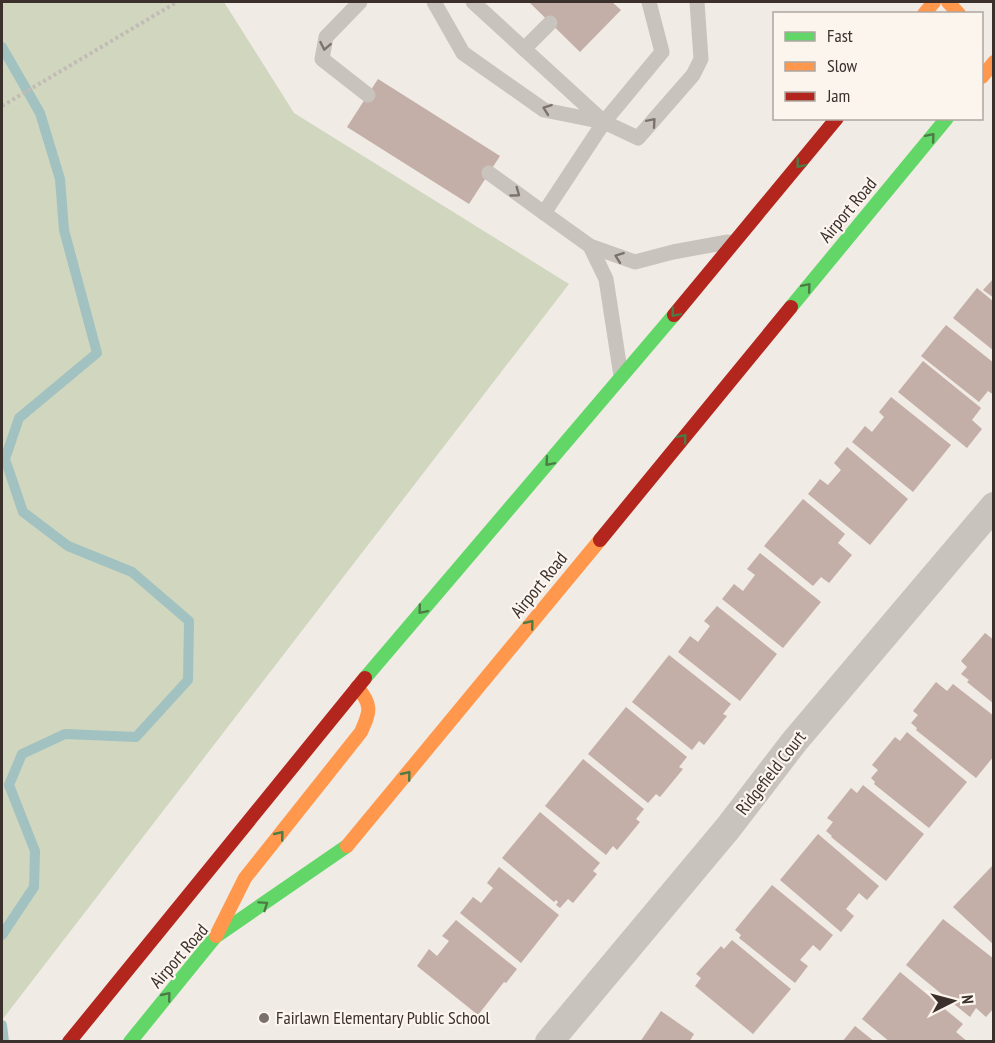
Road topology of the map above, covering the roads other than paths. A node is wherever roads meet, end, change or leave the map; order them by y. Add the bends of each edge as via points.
1 (360, 2) edge
2 (434, 2) edge
3 (649, 2) edge
4 (697, 2) edge
5 (481, 4) edge
6 (550, 23) dead end
7 (524, 49) junction
8 (993, 62) edge
9 (983, 74) edge
10 (368, 94) dead end
11 (835, 120) edge
12 (945, 120) edge
13 (604, 122) junction
14 (489, 173) dead end
15 (544, 213) junction
16 (737, 240) junction
17 (590, 246) junction
18 (621, 378) junction
19 (993, 506) edge
20 (357, 687) junction
21 (216, 937) junction
22 (69, 1041) edge
23 (130, 1041) edge
24 (549, 1041) edge

1 -> 10 lane via 326,37 322,59
13 -> 2 lane via 544,110 464,53
3 - 13 lane via 662,52
13 -> 4 lane via 638,138 693,75 701,59
5 - 7 lane
6 - 7 lane
7 - 13 lane
8 - 9 main road
11 -> 16 main road, Airport Road
21 -> 12 main road, Airport Road via 346,848
13 - 15 lane
14 -> 15 lane
15 - 17 lane
16 -> 17 lane via 635,262
16 -> 18 main road, Airport Road
17 - 18 lane via 606,279
18 -> 20 main road, Airport Road
19 - 24 street, Ridgefield Court
21 -> 20 main road via 245,878 361,732 370,713 368,699
20 - 22 main road, Airport Road
23 -> 21 main road, Airport Road

